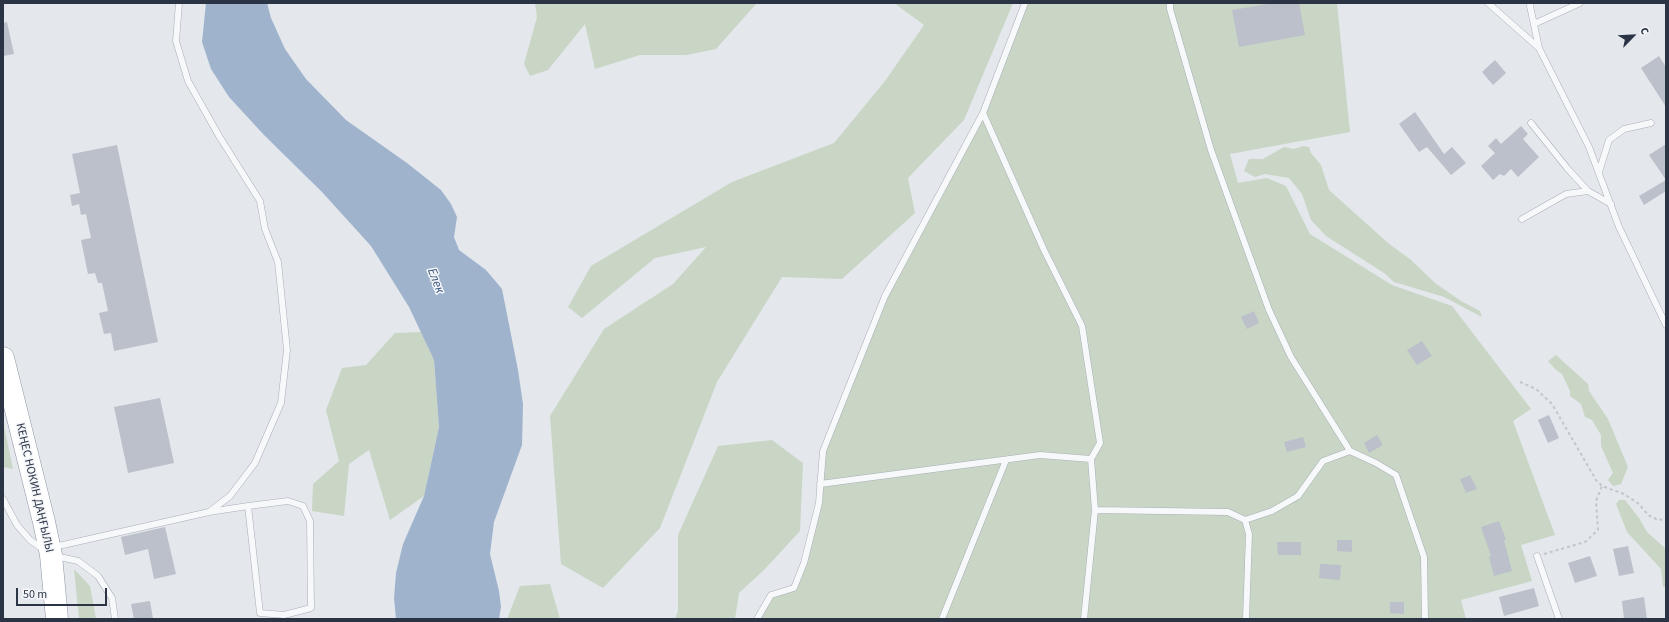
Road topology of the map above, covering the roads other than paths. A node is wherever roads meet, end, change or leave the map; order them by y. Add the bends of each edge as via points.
1 (179, 3) edge
2 (1025, 3) edge
3 (1170, 3) edge
4 (1488, 3) edge
5 (1531, 3) edge
6 (1580, 3) edge
7 (1534, 24) junction
8 (1539, 48) junction
9 (983, 113) junction
10 (1531, 123) dead end
11 (1651, 123) dead end
12 (1599, 172) junction
13 (1588, 191) junction
14 (1610, 204) junction
15 (1522, 219) dead end
16 (1666, 325) edge
17 (3, 360) edge
18 (1350, 451) junction
19 (1091, 458) junction
20 (1006, 460) junction
21 (820, 484) junction
22 (3, 500) edge
23 (248, 506) junction
24 (1095, 510) junction
25 (209, 512) junction
26 (1245, 520) junction
27 (50, 552) junction
28 (1538, 556) road end
29 (57, 619) edge
30 (115, 619) edge
31 (757, 619) edge
32 (942, 619) edge
33 (1084, 619) edge
34 (1246, 619) edge
35 (1425, 619) edge
36 (1559, 619) edge

1 - 25 lane via 176,41 188,81 260,201 265,229 278,262 287,350 281,403 255,463 230,496
2 - 9 lane
3 - 18 lane via 1211,150 1268,310 1291,357
4 - 8 lane
5 - 7 lane
6 - 7 lane
7 - 8 lane
8 - 12 lane
9 - 19 lane via 1044,250 1082,326 1100,443
9 - 21 lane via 885,296 823,451
10 - 13 lane via 1566,168
11 - 12 lane via 1624,129 1609,140
12 - 14 lane
13 - 14 lane
13 - 15 lane via 1566,194
14 - 16 lane
17 - 27 highway, КЕҢЕС НОКИН ДАҢҒЫЛЫ
18 - 26 lane via 1323,461 1298,496 1272,511
18 - 35 lane via 1396,475 1424,557
19 - 20 lane via 1040,455
19 - 24 lane
20 - 21 lane
20 - 32 lane
21 - 31 lane via 819,502 804,563 794,588 771,595
22 - 27 lane via 17,525 30,540
23 - 23 lane via 260,613 284,615 311,608 310,521 303,506 288,502
23 - 25 lane
24 - 26 lane via 1228,512
24 - 33 lane
25 - 27 lane
26 - 34 lane via 1250,534
27 - 29 highway, КЕҢЕС НОКИН ДАҢҒЫЛЫ
27 - 30 lane via 78,561 98,576 112,598
28 - 36 lane

